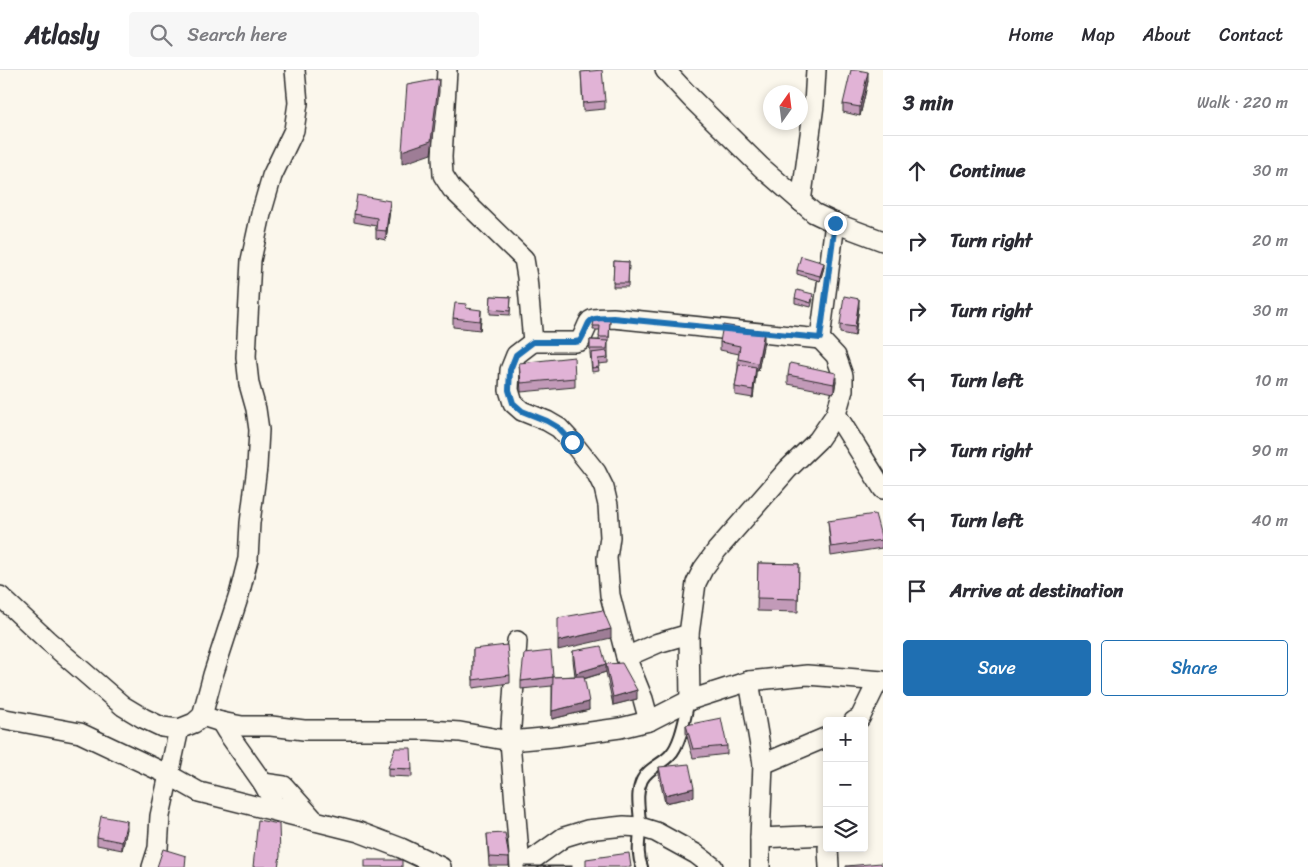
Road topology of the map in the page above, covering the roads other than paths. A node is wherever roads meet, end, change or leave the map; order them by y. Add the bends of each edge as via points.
1 (296, 70) edge
2 (447, 70) edge
3 (665, 70) edge
4 (816, 70) edge
5 (801, 202) junction
6 (835, 223) junction
7 (883, 241) edge
8 (820, 338) junction
9 (533, 342) junction
10 (836, 414) junction
11 (883, 489) edge
12 (0, 596) edge
13 (689, 634) junction
14 (517, 641) dead end
15 (626, 657) junction
16 (749, 681) junction
17 (880, 681) edge
18 (690, 700) junction
19 (202, 716) junction
20 (861, 717) edge
21 (0, 718) edge
22 (648, 721) junction
23 (221, 722) junction
24 (179, 729) junction
25 (823, 739) edge
26 (510, 741) junction
27 (763, 764) junction
28 (169, 775) junction
29 (315, 821) junction
30 (640, 827) junction
31 (823, 835) edge
32 (760, 838) junction
33 (828, 852) edge
34 (697, 860) edge
35 (152, 867) edge
36 (441, 867) edge
37 (521, 867) edge
38 (642, 867) edge
39 (713, 867) edge
40 (760, 867) edge
41 (829, 867) edge

1 - 19 street via 298,103 294,130 272,176 250,260 246,357 259,430 248,559
2 - 9 street via 442,157 444,175 452,189 524,259
3 - 5 street via 761,167
4 - 5 street
5 - 6 street via 814,213
6 - 7 street
6 - 8 street
8 - 9 street via 595,318 589,321 580,341
8 - 10 street via 836,356 843,376
9 - 15 street via 516,355 510,370 509,390 513,403 522,411 559,428 596,472 604,488 610,537 607,558 610,596
10 - 11 street
10 - 13 street via 818,440 788,469 703,569 696,583
12 - 24 street via 123,706 162,726
13 - 15 street
13 - 18 street
14 - 26 street
15 - 22 street
16 - 17 street via 807,675
16 - 18 street
16 - 27 street
17 - 20 street
18 - 22 street
18 - 30 lane via 672,754 642,780 638,795
19 - 23 street
19 - 24 street
21 - 28 street via 80,732
22 - 26 street via 620,728
23 - 26 street via 304,730 460,732
23 - 29 street via 275,805
24 - 28 street
25 - 27 street
26 - 37 street
27 - 32 street
28 - 29 street via 199,792
28 - 35 street
29 - 36 street via 359,832
30 - 34 street via 656,832
30 - 37 street via 587,830 564,837
30 - 38 lane via 638,850
31 - 32 street
32 - 40 street
33 - 41 street
34 - 39 street

